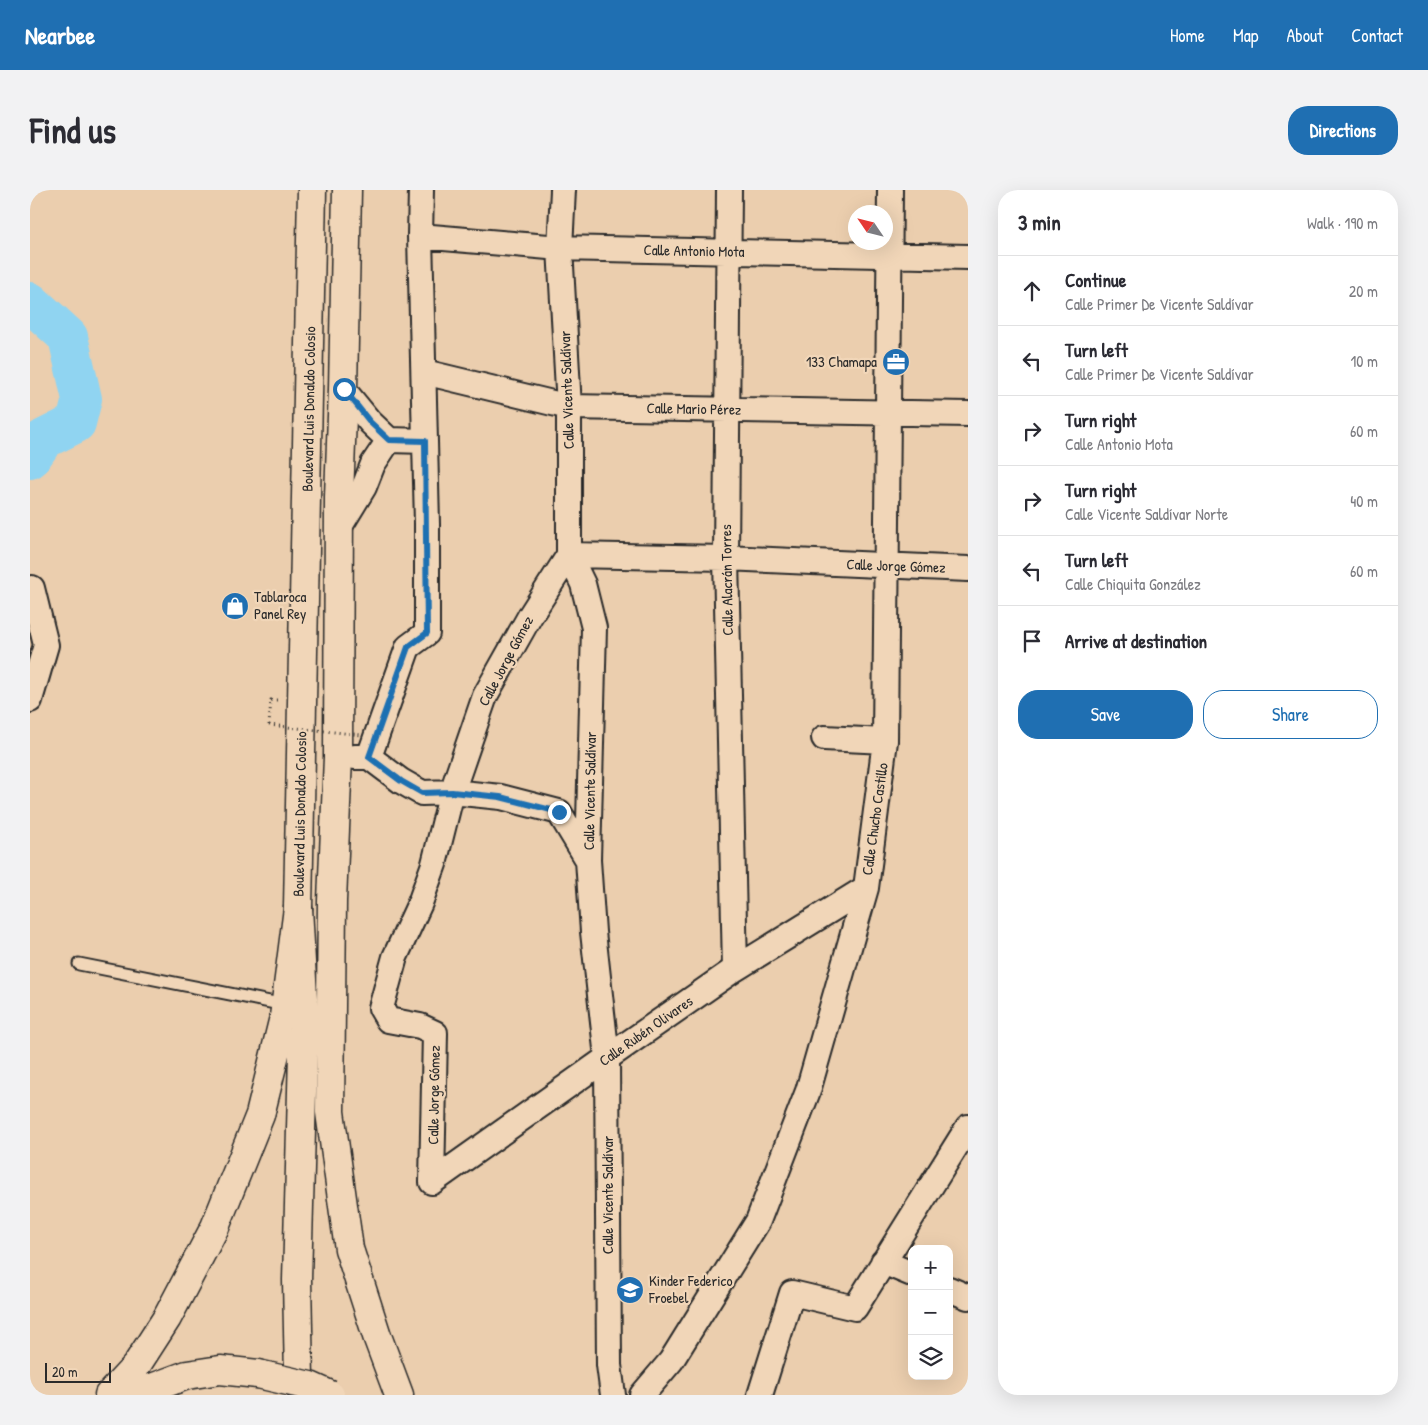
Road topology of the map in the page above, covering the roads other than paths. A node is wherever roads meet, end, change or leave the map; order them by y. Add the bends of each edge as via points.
1 (312, 190) edge
2 (347, 190) edge
3 (421, 190) edge
4 (563, 190) edge
5 (729, 190) edge
6 (890, 190) edge
7 (420, 236) junction
8 (560, 248) junction
9 (727, 252) junction
10 (889, 256) junction
11 (968, 257) edge
12 (424, 372) junction
13 (344, 389) junction
14 (569, 407) junction
15 (728, 409) junction
16 (888, 412) junction
17 (968, 414) edge
18 (389, 440) junction
19 (425, 441) junction
20 (339, 528) junction
21 (569, 555) junction
22 (726, 558) junction
23 (886, 566) junction
24 (968, 569) edge
25 (32, 588) dead end
26 (30, 700) edge
27 (824, 738) dead end
28 (885, 741) junction
29 (338, 757) junction
30 (369, 757) junction
31 (452, 792) junction
32 (588, 860) junction
33 (866, 888) junction
34 (298, 908) junction
35 (79, 964) dead end
36 (735, 969) junction
37 (285, 1005) junction
38 (607, 1058) junction
39 (968, 1127) edge
40 (432, 1182) joint
41 (883, 1262) junction
42 (908, 1272) edge
43 (951, 1290) edge
44 (968, 1297) edge
45 (109, 1395) edge
46 (133, 1395) edge
47 (303, 1395) edge
48 (330, 1395) edge
49 (399, 1395) edge
50 (613, 1395) edge
51 (642, 1395) edge
52 (760, 1395) edge

1 - 34 highway, Boulevard Luis Donaldo Colosio
2 - 13 highway
3 - 7 street
4 - 8 street, Calle Vicente Saldívar
5 - 9 street, Calle Alacrán Torres
6 - 10 street, Calle Chucho Castillo
7 - 8 street, Calle Antonio Mota
7 - 12 street
8 - 9 street, Calle Antonio Mota
8 - 14 street, Calle Vicente Saldívar
9 - 10 street, Calle Antonio Mota
9 - 15 street, Calle Alacrán Torres
10 - 11 street, Calle Antonio Mota
10 - 16 street, Calle Chucho Castillo
12 - 14 street, Calle Mario Pérez
12 - 19 street
13 - 18 street
13 - 20 highway
14 - 15 street, Calle Mario Pérez
14 - 21 street, Calle Vicente Saldívar
15 - 16 street, Calle Mario Pérez
15 - 22 street, Calle Alacrán Torres
16 - 17 street, Calle Mario Pérez
16 - 23 street, Calle Chucho Castillo
18 - 19 street
18 - 20 street
19 - 30 street via 427,633 408,647
20 - 29 highway
21 - 22 street, Calle Jorge Gómez
21 - 31 street, Calle Jorge Gómez via 484,696
21 - 32 street, Calle Vicente Saldívar via 583,584 594,628
22 - 23 street, Calle Jorge Gómez
22 - 36 street, Calle Alacrán Torres
23 - 24 street, Calle Jorge Gómez
23 - 28 street, Calle Chucho Castillo
25 - 26 street via 46,645
27 - 28 street
28 - 33 street, Calle Chucho Castillo
29 - 30 street
29 - 49 highway via 332,901 330,1112 349,1249
30 - 31 street via 422,793
31 - 32 street via 500,797 559,812
31 - 40 street, Calle Jorge Gómez via 434,864 395,957 381,1008 388,1020 420,1026 434,1033
32 - 38 street, Calle Vicente Saldívar
33 - 36 street, Calle Rubén Olivares
33 - 51 street, Calle Chucho Castillo via 808,1090 758,1221 671,1361
34 - 37 highway, Boulevard Luis Donaldo Colosio
34 - 47 highway via 304,1016 297,1280 299,1379
35 - 37 lane
36 - 38 street, Calle Rubén Olivares
37 - 45 highway, Boulevard Luis Donaldo Colosio via 260,1115 215,1227 167,1318 136,1366
38 - 40 street, Calle Rubén Olivares
38 - 50 street, Calle Vicente Saldívar via 609,1366
39 - 41 street
41 - 42 street
41 - 52 street via 855,1308 792,1293
43 - 44 street
46 - 48 highway, bridge via 187,1375 220,1370 258,1374 310,1386

